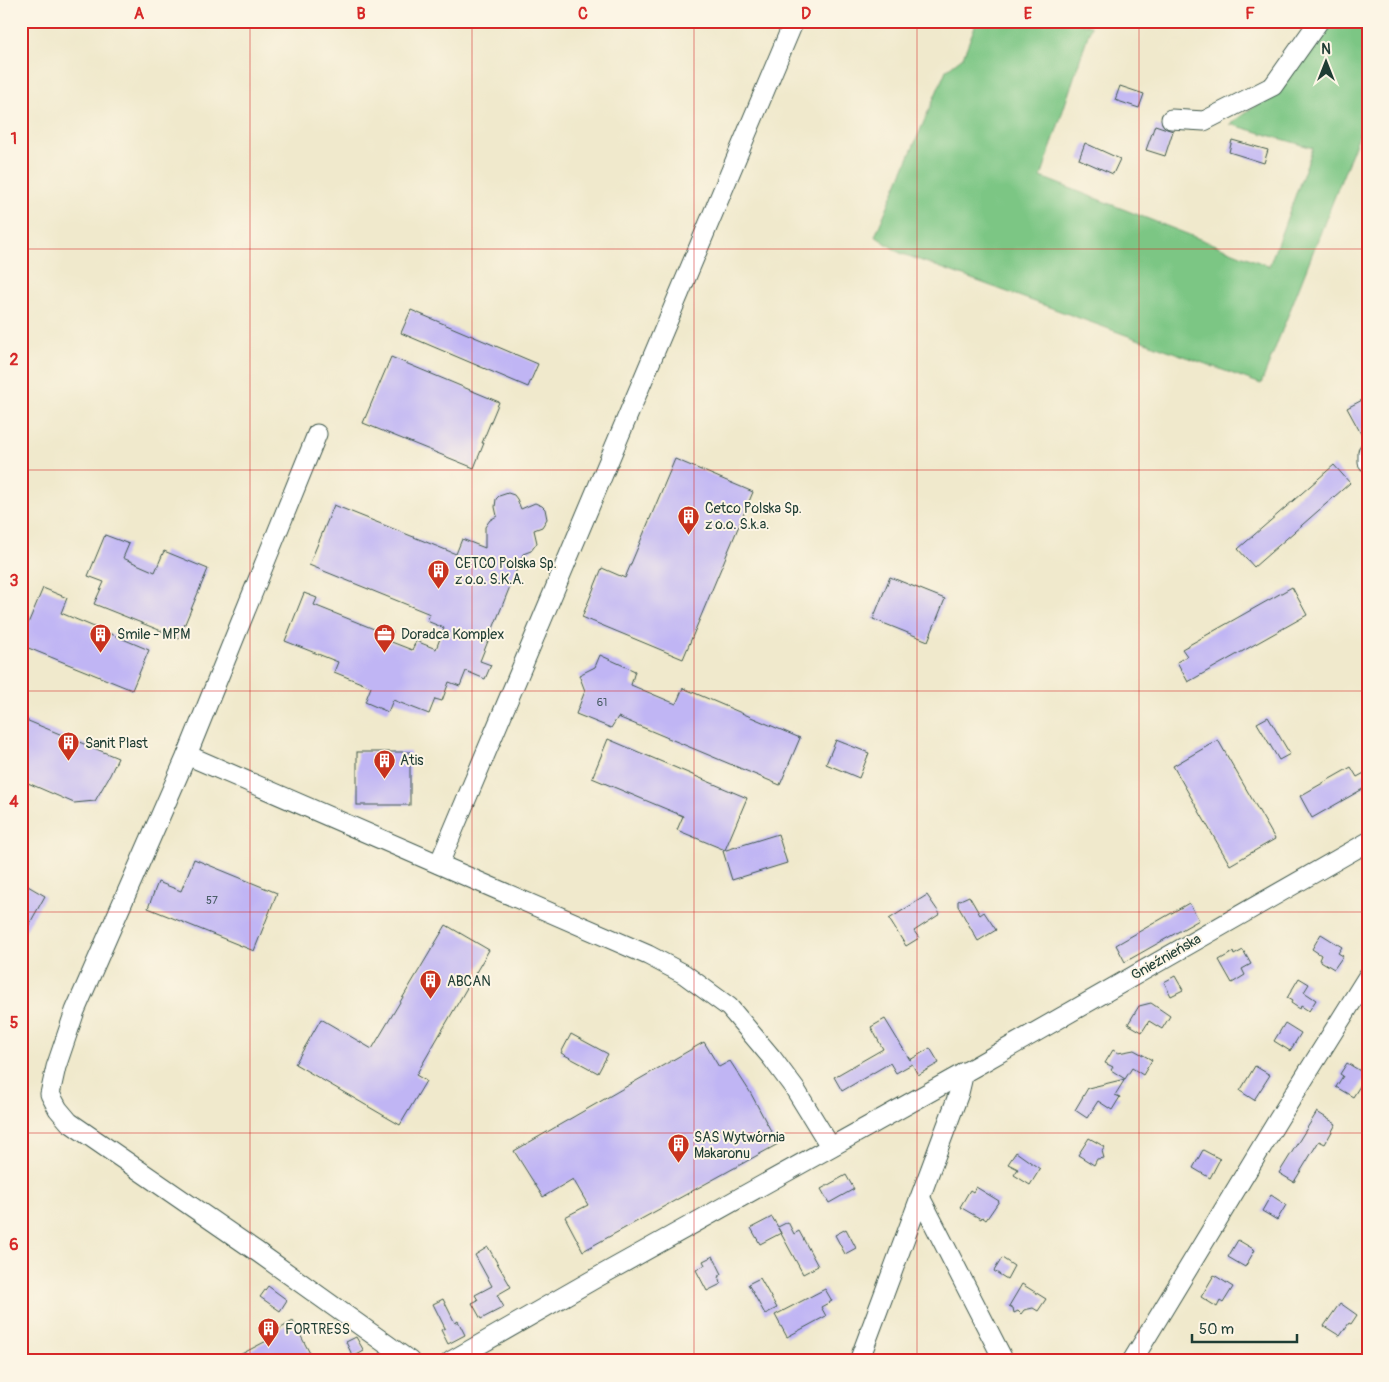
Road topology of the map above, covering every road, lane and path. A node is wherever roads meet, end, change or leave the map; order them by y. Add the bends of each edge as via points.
1 (794, 21) edge
2 (1319, 21) edge
3 (1171, 119) dead end
4 (317, 434) dead end
5 (1368, 452) edge
6 (1368, 462) edge
7 (187, 755) junction
8 (1368, 842) edge
9 (439, 864) junction
10 (1368, 976) edge
11 (964, 1072) junction
12 (830, 1146) junction
13 (921, 1199) junction
14 (410, 1361) edge
15 (451, 1361) edge
16 (859, 1361) edge
17 (1004, 1361) edge
18 (1132, 1361) edge

1 - 9 street
2 - 3 street via 1273,86 1204,121
4 - 7 street
5 - 6 street
7 - 9 street
7 - 14 street via 75,1011 50,1094 69,1122 260,1252
8 - 11 street, Gnieźnieńska
9 - 12 street via 648,955 684,974 730,1007 795,1089
10 - 18 street
11 - 12 street, Gnieźnieńska
11 - 13 street via 960,1093
12 - 15 street, Gnieźnieńska
13 - 16 street
13 - 17 street

